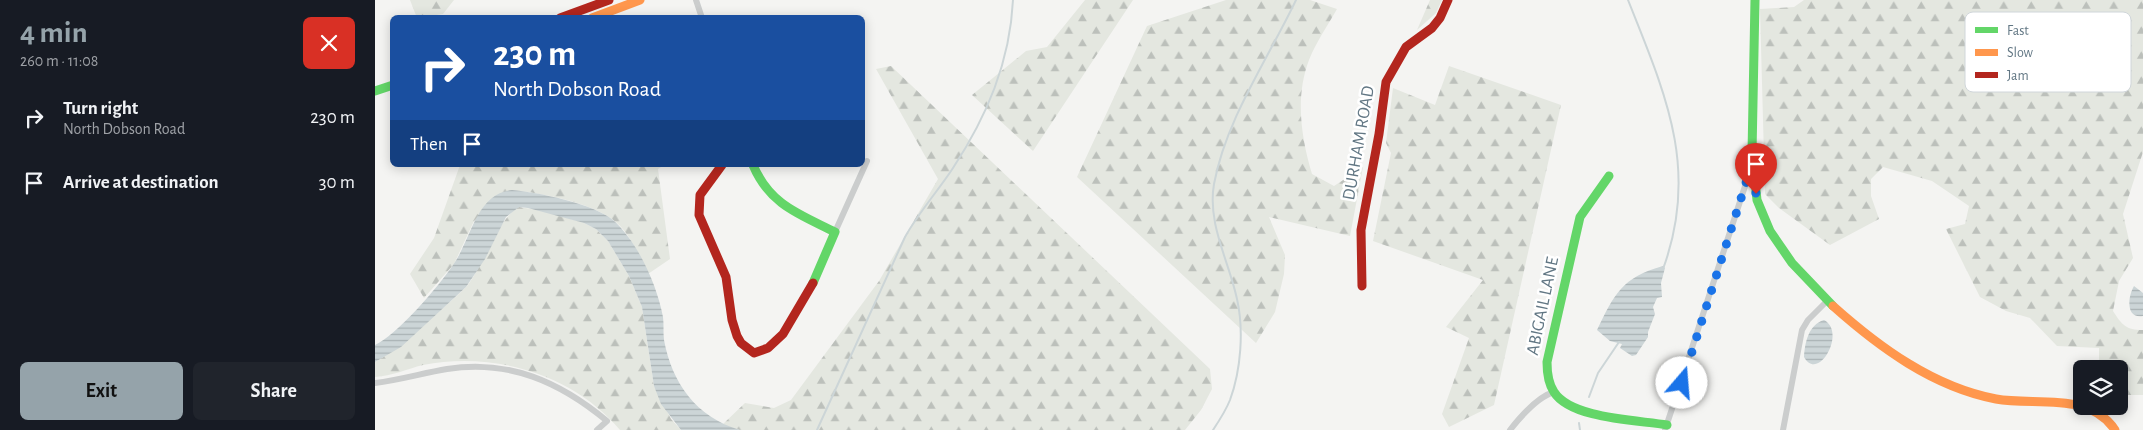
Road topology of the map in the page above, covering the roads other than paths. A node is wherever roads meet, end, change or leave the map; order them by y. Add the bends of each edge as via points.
1 (608, 0) edge
2 (640, 0) edge
3 (695, 0) edge
4 (1448, 0) edge
5 (1755, 0) edge
6 (611, 10) junction
7 (568, 15) edge
8 (599, 15) edge
9 (700, 15) edge
10 (390, 86) edge
11 (375, 91) edge
12 (867, 161) dead end
13 (1752, 164) junction
14 (865, 165) edge
15 (720, 167) edge
16 (754, 167) edge
17 (864, 167) edge
18 (1609, 176) dead end
19 (835, 232) junction
20 (1362, 286) dead end
21 (1827, 301) junction
22 (375, 383) edge
23 (1554, 392) junction
24 (1666, 427) edge
25 (597, 430) edge
26 (1510, 430) edge
27 (1783, 430) edge
28 (2115, 430) edge

1 - 6 street
1 - 7 street
2 - 6 street
3 - 9 street
4 - 20 street, DURHAM ROAD via 1440,18 1406,47 1386,82 1364,210
5 - 13 street
6 - 8 street
10 - 11 street
12 - 14 street
13 - 21 street via 1757,199 1772,234
13 - 24 street
15 - 19 street via 703,189 699,215 723,268 733,324 744,347 758,351 777,344 812,288
16 - 19 street via 763,188 778,203
17 - 19 street
18 - 23 street, ABIGAIL LANE via 1580,217 1547,362 1548,379
21 - 27 street via 1802,330
21 - 28 street via 1879,346 1953,386 1994,399 2090,409 2106,417
22 - 25 street via 467,366 497,368 533,376 584,402 607,421
23 - 24 street via 1568,406
23 - 26 street via 1531,408

